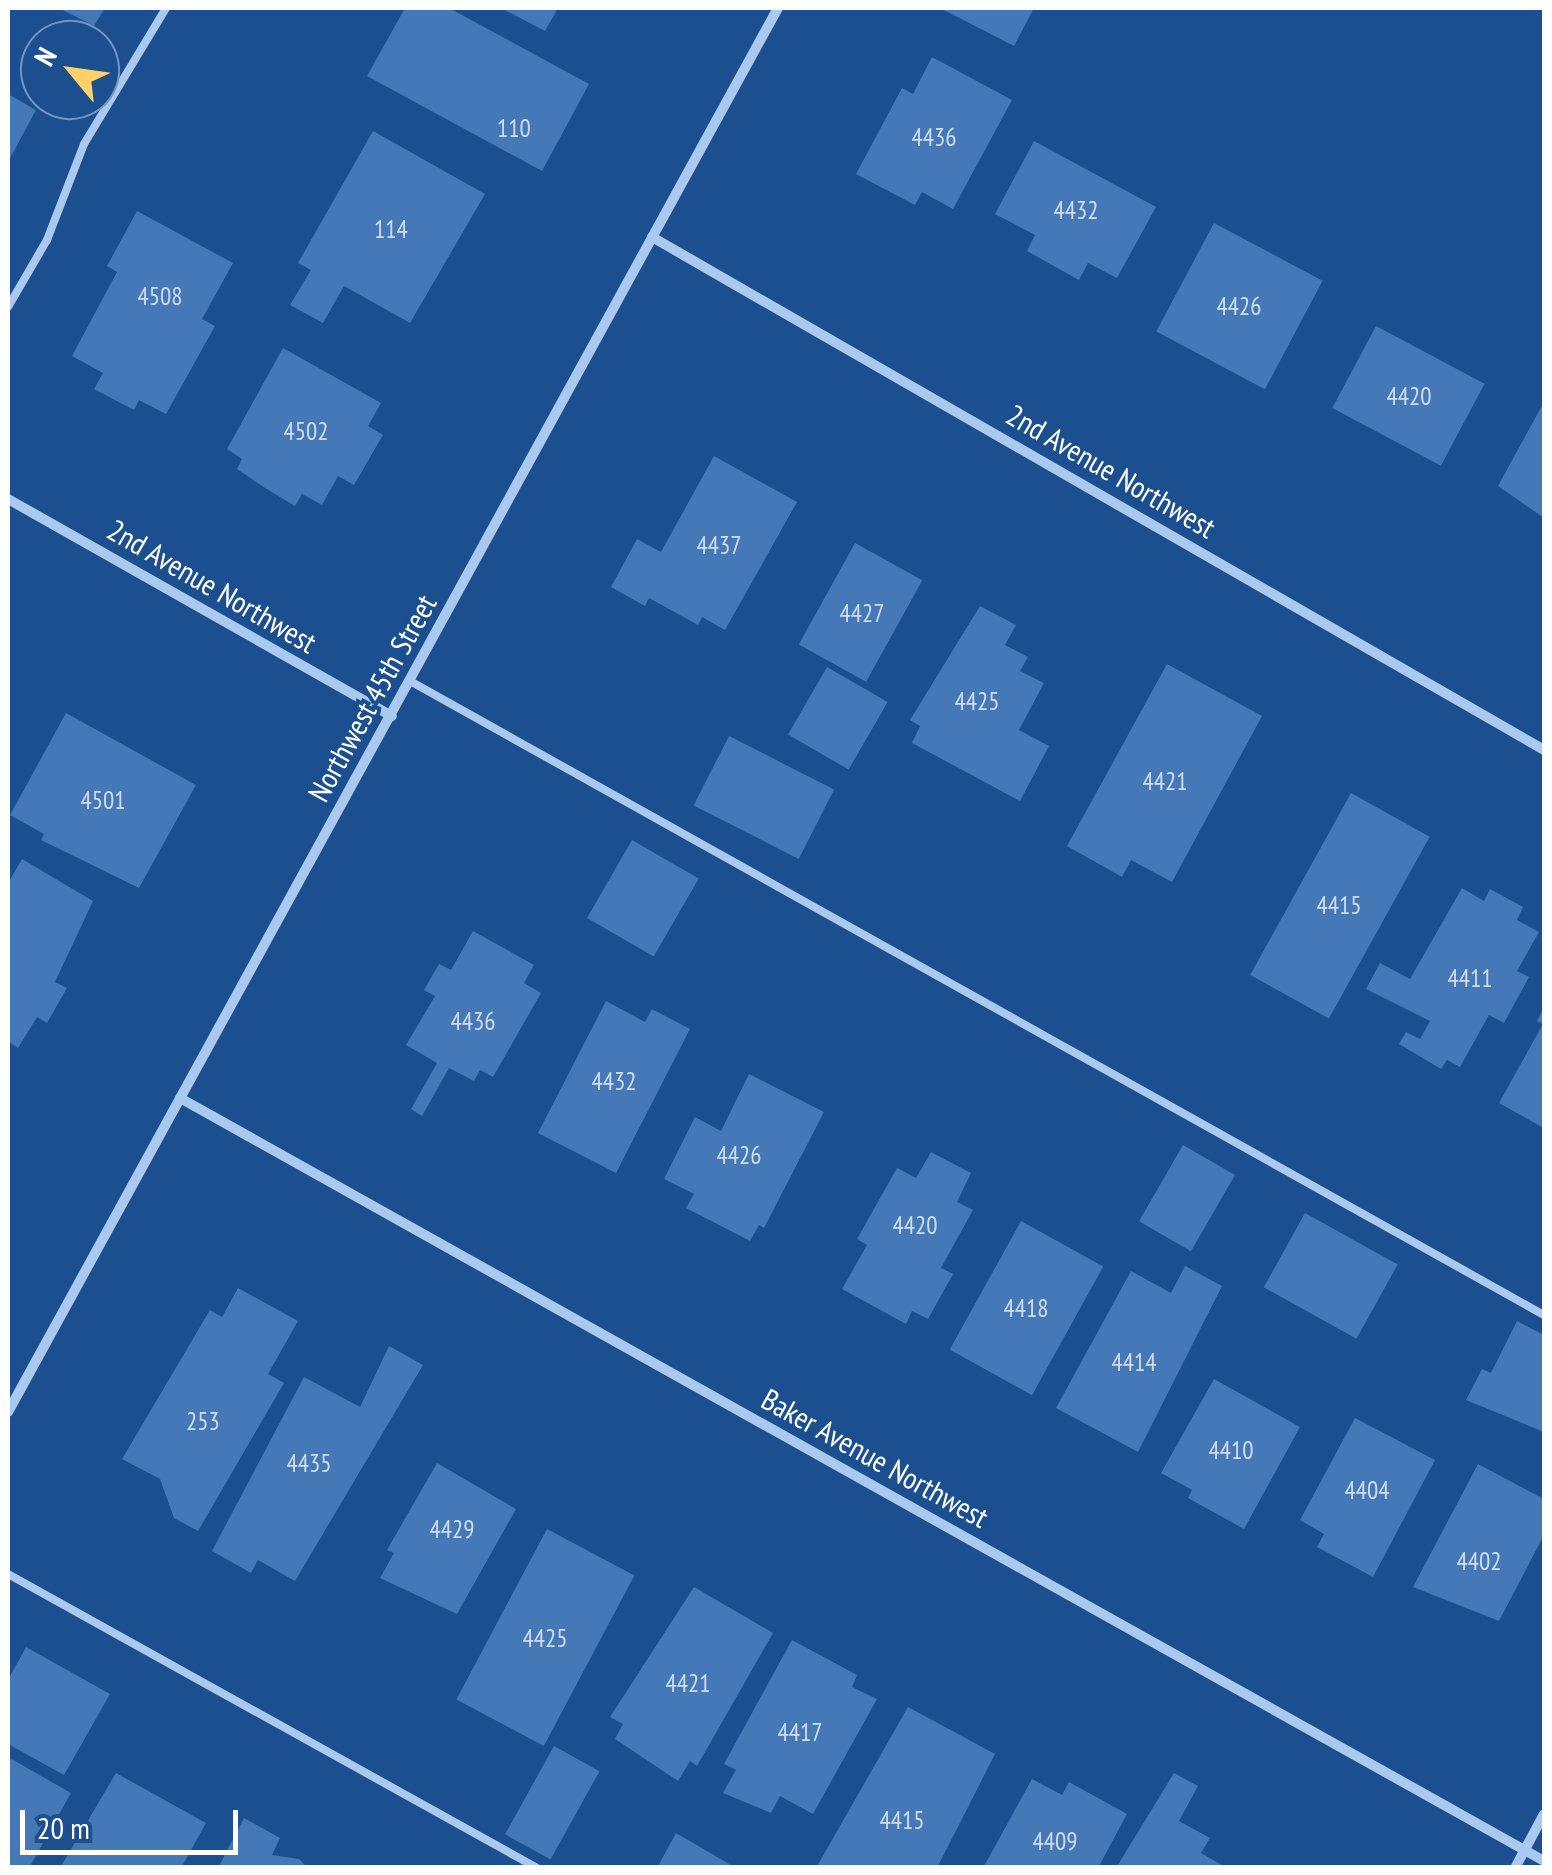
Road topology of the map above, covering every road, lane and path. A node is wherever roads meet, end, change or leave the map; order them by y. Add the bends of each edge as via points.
1 (166, 8) edge
2 (778, 8) edge
3 (652, 236) junction
4 (8, 307) edge
5 (8, 499) edge
6 (410, 681) junction
7 (392, 716) junction
8 (1544, 750) edge
9 (180, 1098) junction
10 (1544, 1315) edge
11 (8, 1412) edge
12 (8, 1574) edge
13 (1544, 1814) edge
14 (1525, 1850) junction
15 (1544, 1861) edge
16 (537, 1868) edge
17 (1516, 1868) edge

1 - 4 lane via 84,144 46,240
2 - 3 street, Northwest 45th Street
3 - 6 street, Northwest 45th Street
3 - 8 street, 2nd Avenue Northwest
5 - 7 street, 2nd Avenue Northwest
6 - 7 street, Northwest 45th Street
6 - 10 lane
7 - 9 street, Northwest 45th Street
9 - 11 street, Northwest 45th Street
9 - 14 street, Baker Avenue Northwest
12 - 16 lane
13 - 14 street
14 - 15 street, Baker Avenue Northwest
14 - 17 street

